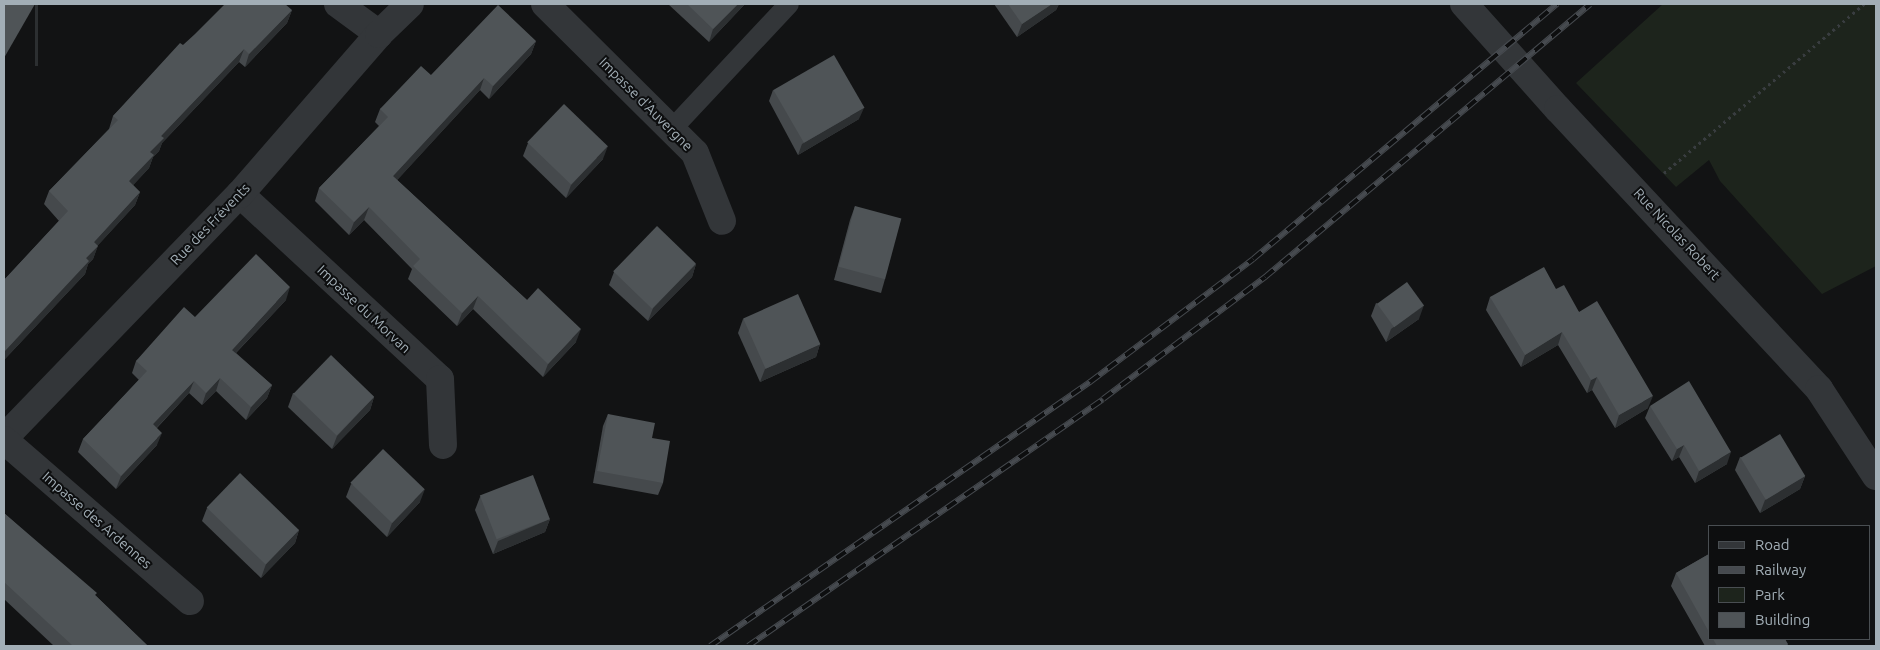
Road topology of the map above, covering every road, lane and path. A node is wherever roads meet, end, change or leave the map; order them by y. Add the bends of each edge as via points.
1 (338, 4) edge
2 (410, 4) edge
3 (546, 4) edge
4 (789, 4) edge
5 (1464, 4) edge
6 (1864, 4) edge
7 (379, 34) junction
8 (672, 129) junction
9 (1639, 193) junction
10 (240, 194) junction
11 (722, 221) dead end
12 (4, 439) edge
13 (443, 445) dead end
14 (1876, 476) edge
15 (190, 600) dead end

1 - 7 street
2 - 7 street, Rue des Frévents
3 - 8 street, Impasse d'Auvergne
4 - 8 lane
5 - 9 street, Rue Nicolas Robert
6 - 9 path
7 - 10 street, Rue des Frévents
8 - 11 street, Impasse d'Auvergne via 695,152
9 - 14 street, Rue Nicolas Robert via 1819,389
10 - 12 street, Rue des Frévents
10 - 13 street, Impasse du Morvan via 440,379
12 - 15 street, Impasse des Ardennes

